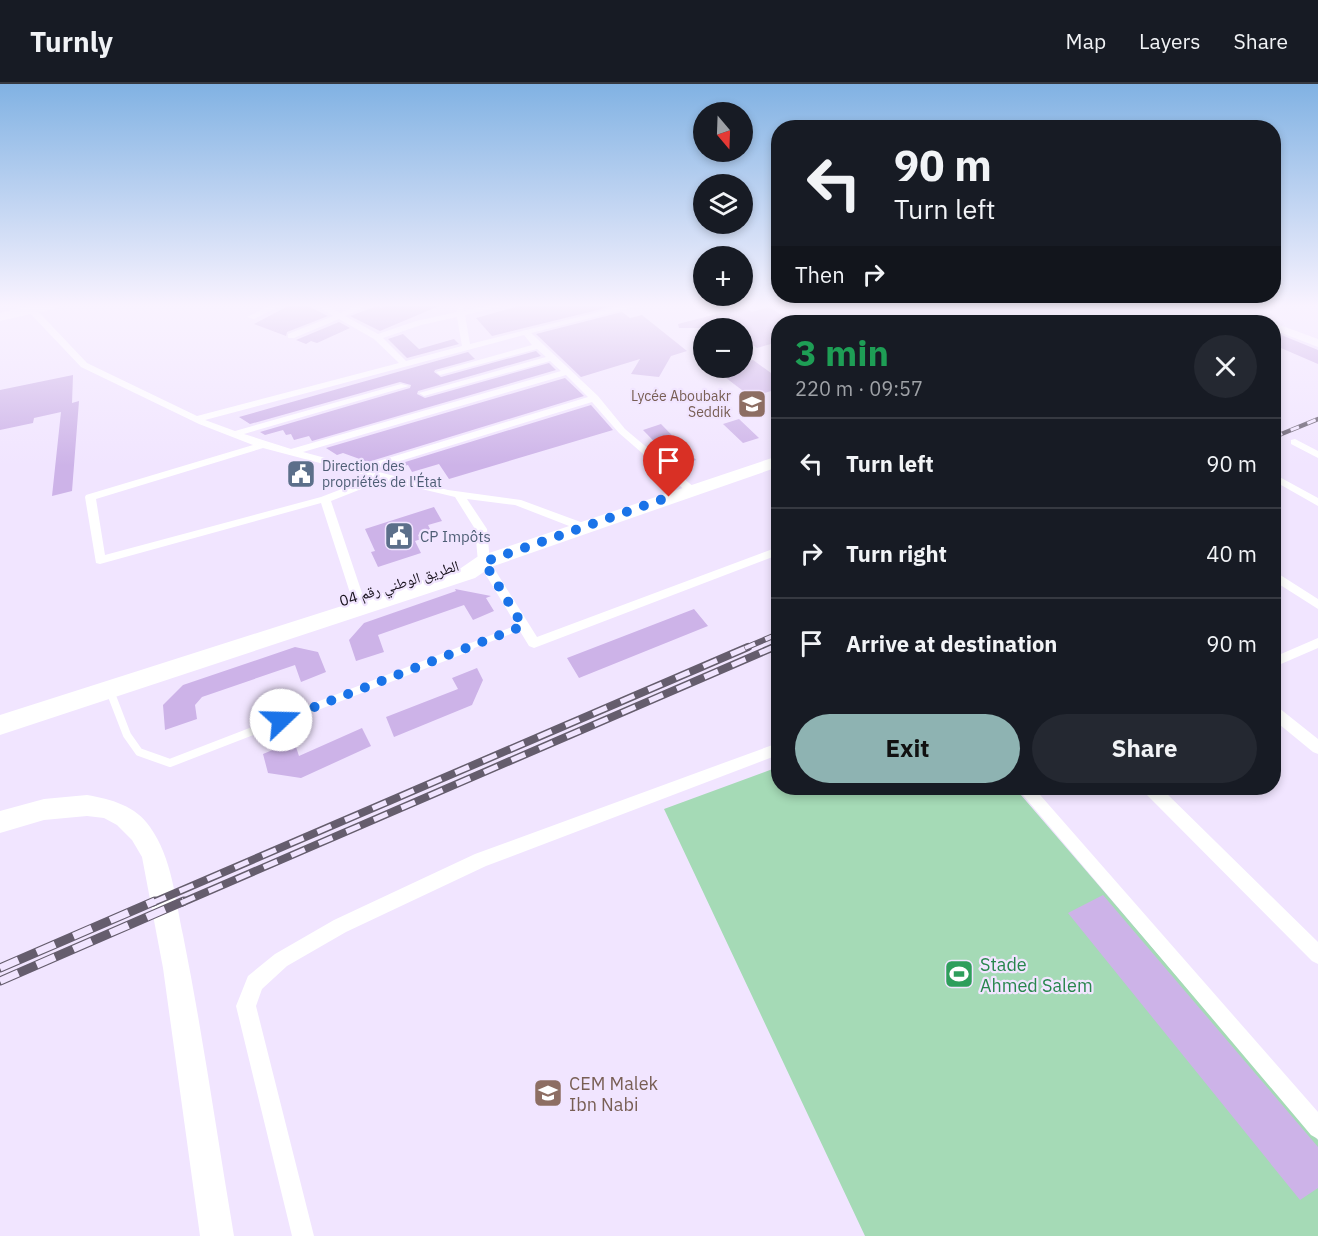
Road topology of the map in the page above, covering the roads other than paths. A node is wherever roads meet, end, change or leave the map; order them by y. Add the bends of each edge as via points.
1 (78, 359) edge
2 (399, 359) edge
3 (425, 359) edge
4 (490, 359) edge
5 (549, 359) edge
6 (553, 359) edge
7 (405, 364) junction
8 (440, 372) dead end
9 (568, 372) junction
10 (404, 386) dead end
11 (424, 393) dead end
12 (595, 398) junction
13 (196, 419) junction
14 (235, 434) junction
15 (1295, 442) dead end
16 (263, 445) junction
17 (293, 453) junction
18 (1318, 455) edge
19 (771, 462) edge
20 (360, 470) junction
21 (384, 476) junction
22 (1281, 481) edge
23 (691, 490) junction
24 (458, 494) junction
25 (325, 499) junction
26 (1318, 503) edge
27 (582, 527) junction
28 (771, 554) edge
29 (484, 562) junction
30 (1281, 580) edge
31 (357, 596) junction
32 (1318, 605) edge
33 (523, 626) junction
34 (1318, 643) edge
35 (1281, 659) edge
36 (109, 689) junction
37 (0, 713) edge
38 (1281, 718) edge
39 (0, 725) edge
40 (1318, 748) edge
41 (771, 752) edge
42 (1031, 795) edge
43 (1158, 795) edge
44 (0, 822) edge
45 (1318, 955) edge
46 (1318, 1128) edge
47 (218, 1236) edge
48 (303, 1236) edge

1 - 13 street
2 - 7 street
3 - 7 street
4 - 8 street
5 - 11 street
6 - 9 street
7 - 13 street
9 - 12 street
9 - 17 street
10 - 14 street
12 - 20 street
12 - 23 street via 637,445
13 - 14 street
14 - 16 street
15 - 18 street
16 - 17 street
16 - 25 street via 90,497 99,560
17 - 20 street
19 - 23 main road
20 - 21 street
21 - 24 street
21 - 25 street
22 - 26 street
23 - 27 main road
24 - 27 street via 517,502
24 - 29 street via 481,529
25 - 31 street
27 - 29 main road
28 - 33 street via 534,643
29 - 31 main road, الطريق الوطني رقم 04 via 459,564
29 - 33 street
29 - 36 main road, الطريق الوطني رقم 04 via 468,573
30 - 32 street
31 - 37 main road, الطريق الوطني رقم 04
33 - 36 lane via 170,763 139,752 127,735
34 - 35 street
36 - 39 main road, الطريق الوطني رقم 04
38 - 40 street
41 - 48 street via 481,860 340,926 281,960 255,983 246,1006
42 - 46 street
43 - 45 street
44 - 47 street via 75,804 102,806 128,819 154,854

